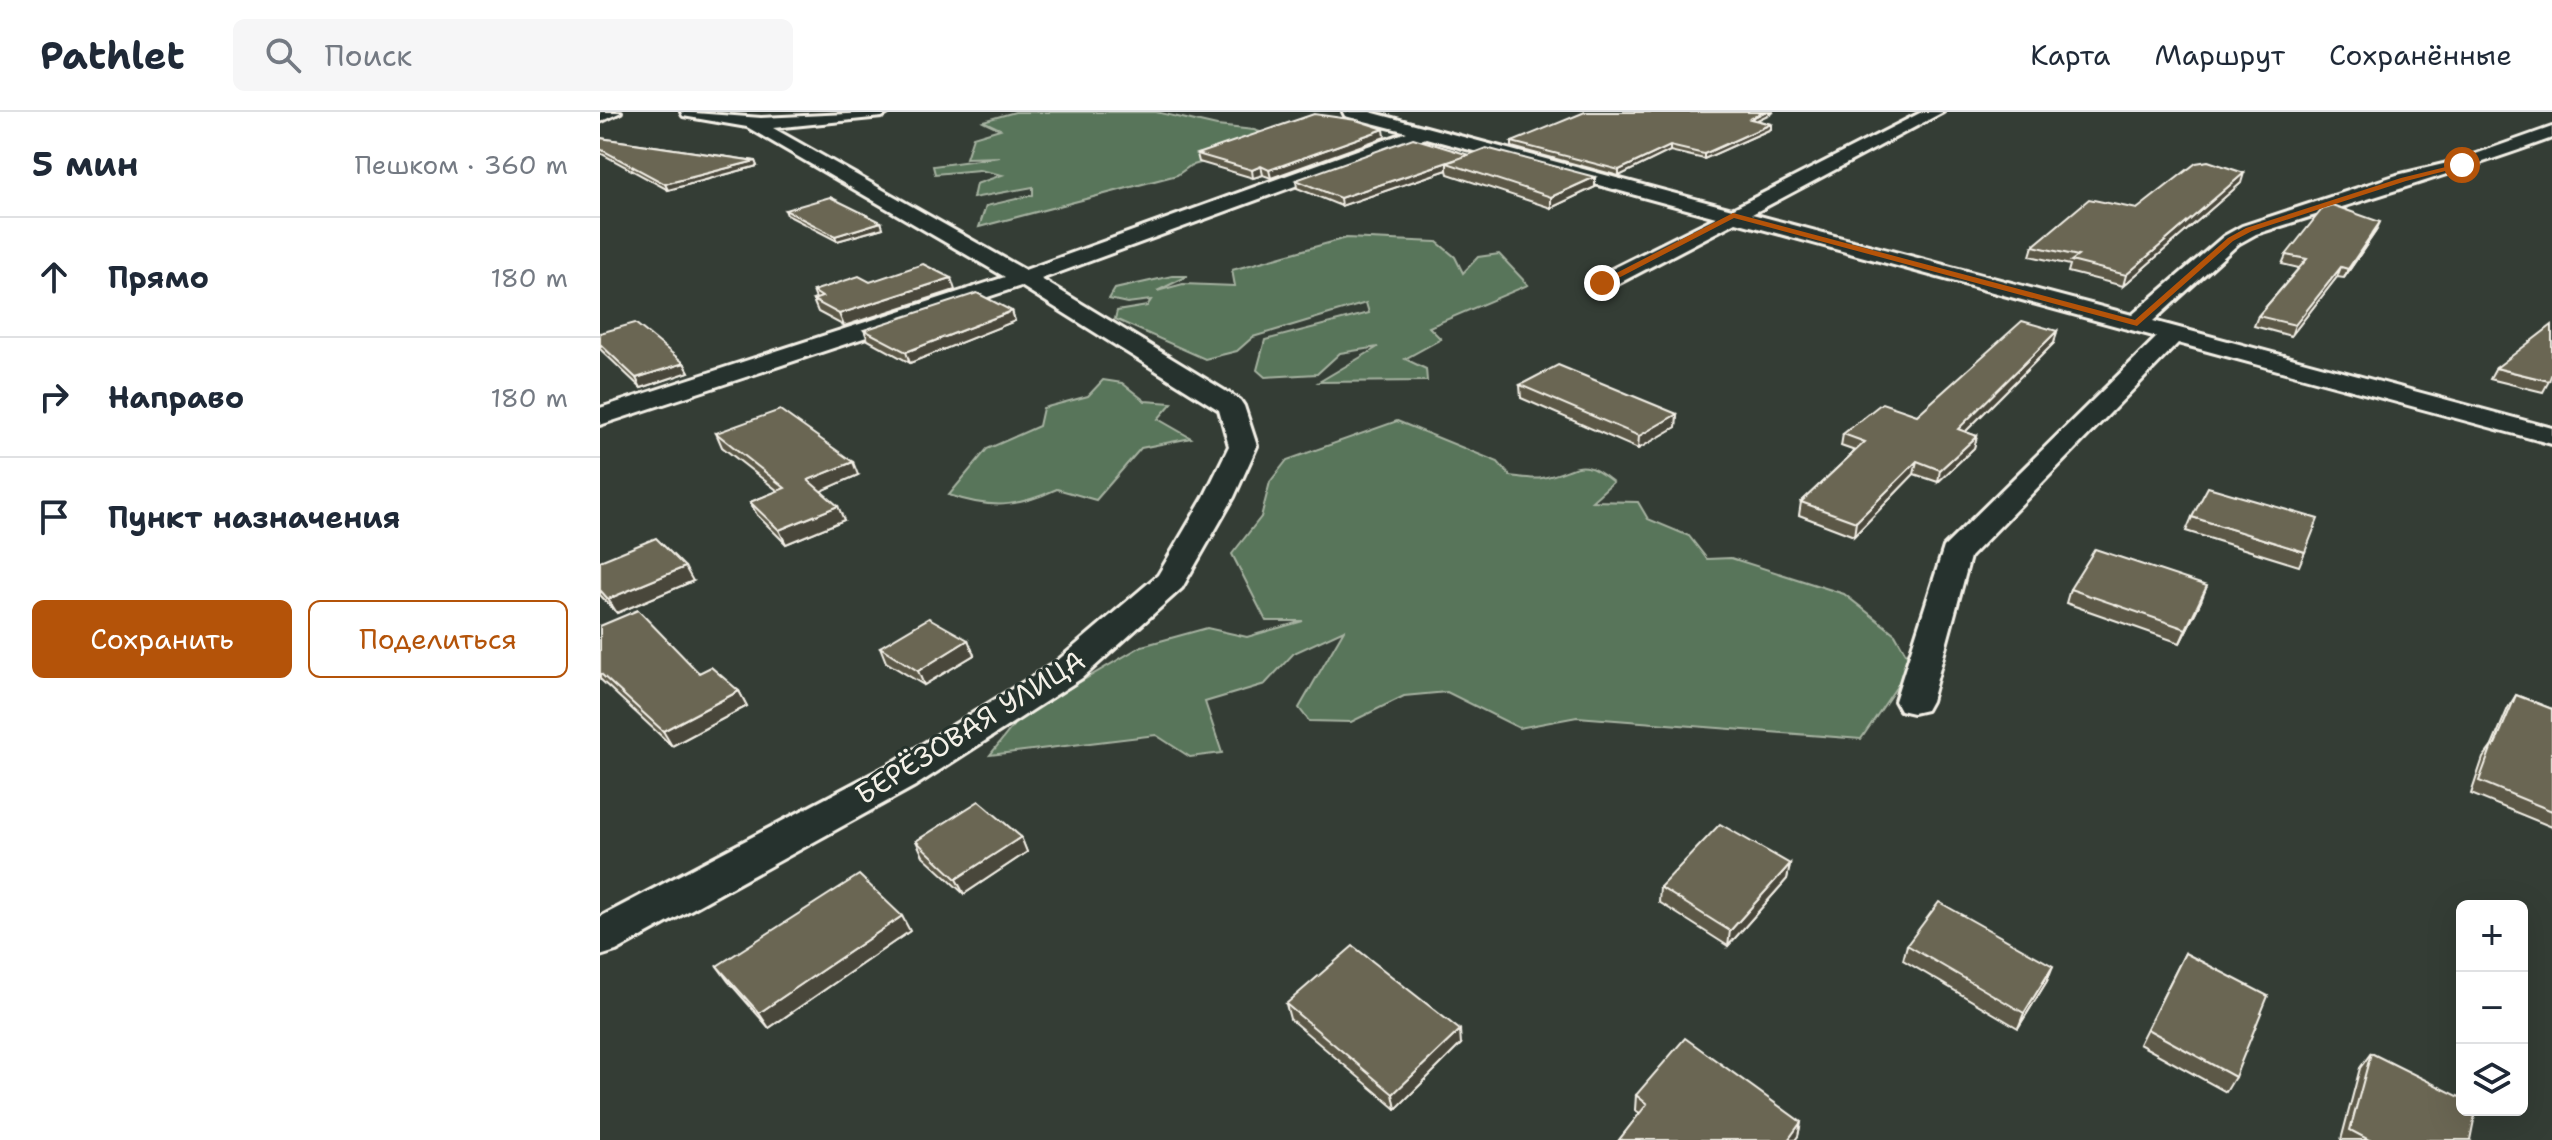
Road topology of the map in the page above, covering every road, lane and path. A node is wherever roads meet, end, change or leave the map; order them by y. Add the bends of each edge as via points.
1 (613, 112) edge
2 (689, 112) edge
3 (882, 112) edge
4 (1351, 112) edge
5 (1935, 112) edge
6 (600, 117) edge
7 (750, 122) junction
8 (1425, 132) junction
9 (2552, 132) edge
10 (1733, 215) junction
11 (1023, 278) junction
12 (1602, 283) dead end
13 (2137, 323) junction
14 (2174, 333) junction
15 (600, 417) edge
16 (2552, 436) edge
17 (1913, 701) dead end
18 (600, 938) edge

1 - 6 street
2 - 7 street
3 - 7 street
4 - 8 street
5 - 10 street
7 - 11 street, БЕРЁЗОВАЯ УЛИЦА
8 - 10 street
8 - 11 street
9 - 13 street via 2249,230
10 - 12 street
10 - 13 street
11 - 15 street
11 - 18 street, БЕРЁЗОВАЯ УЛИЦА via 1231,406 1243,446 1171,581 1069,670 914,768
13 - 14 street
14 - 16 street
14 - 17 street via 1955,554

